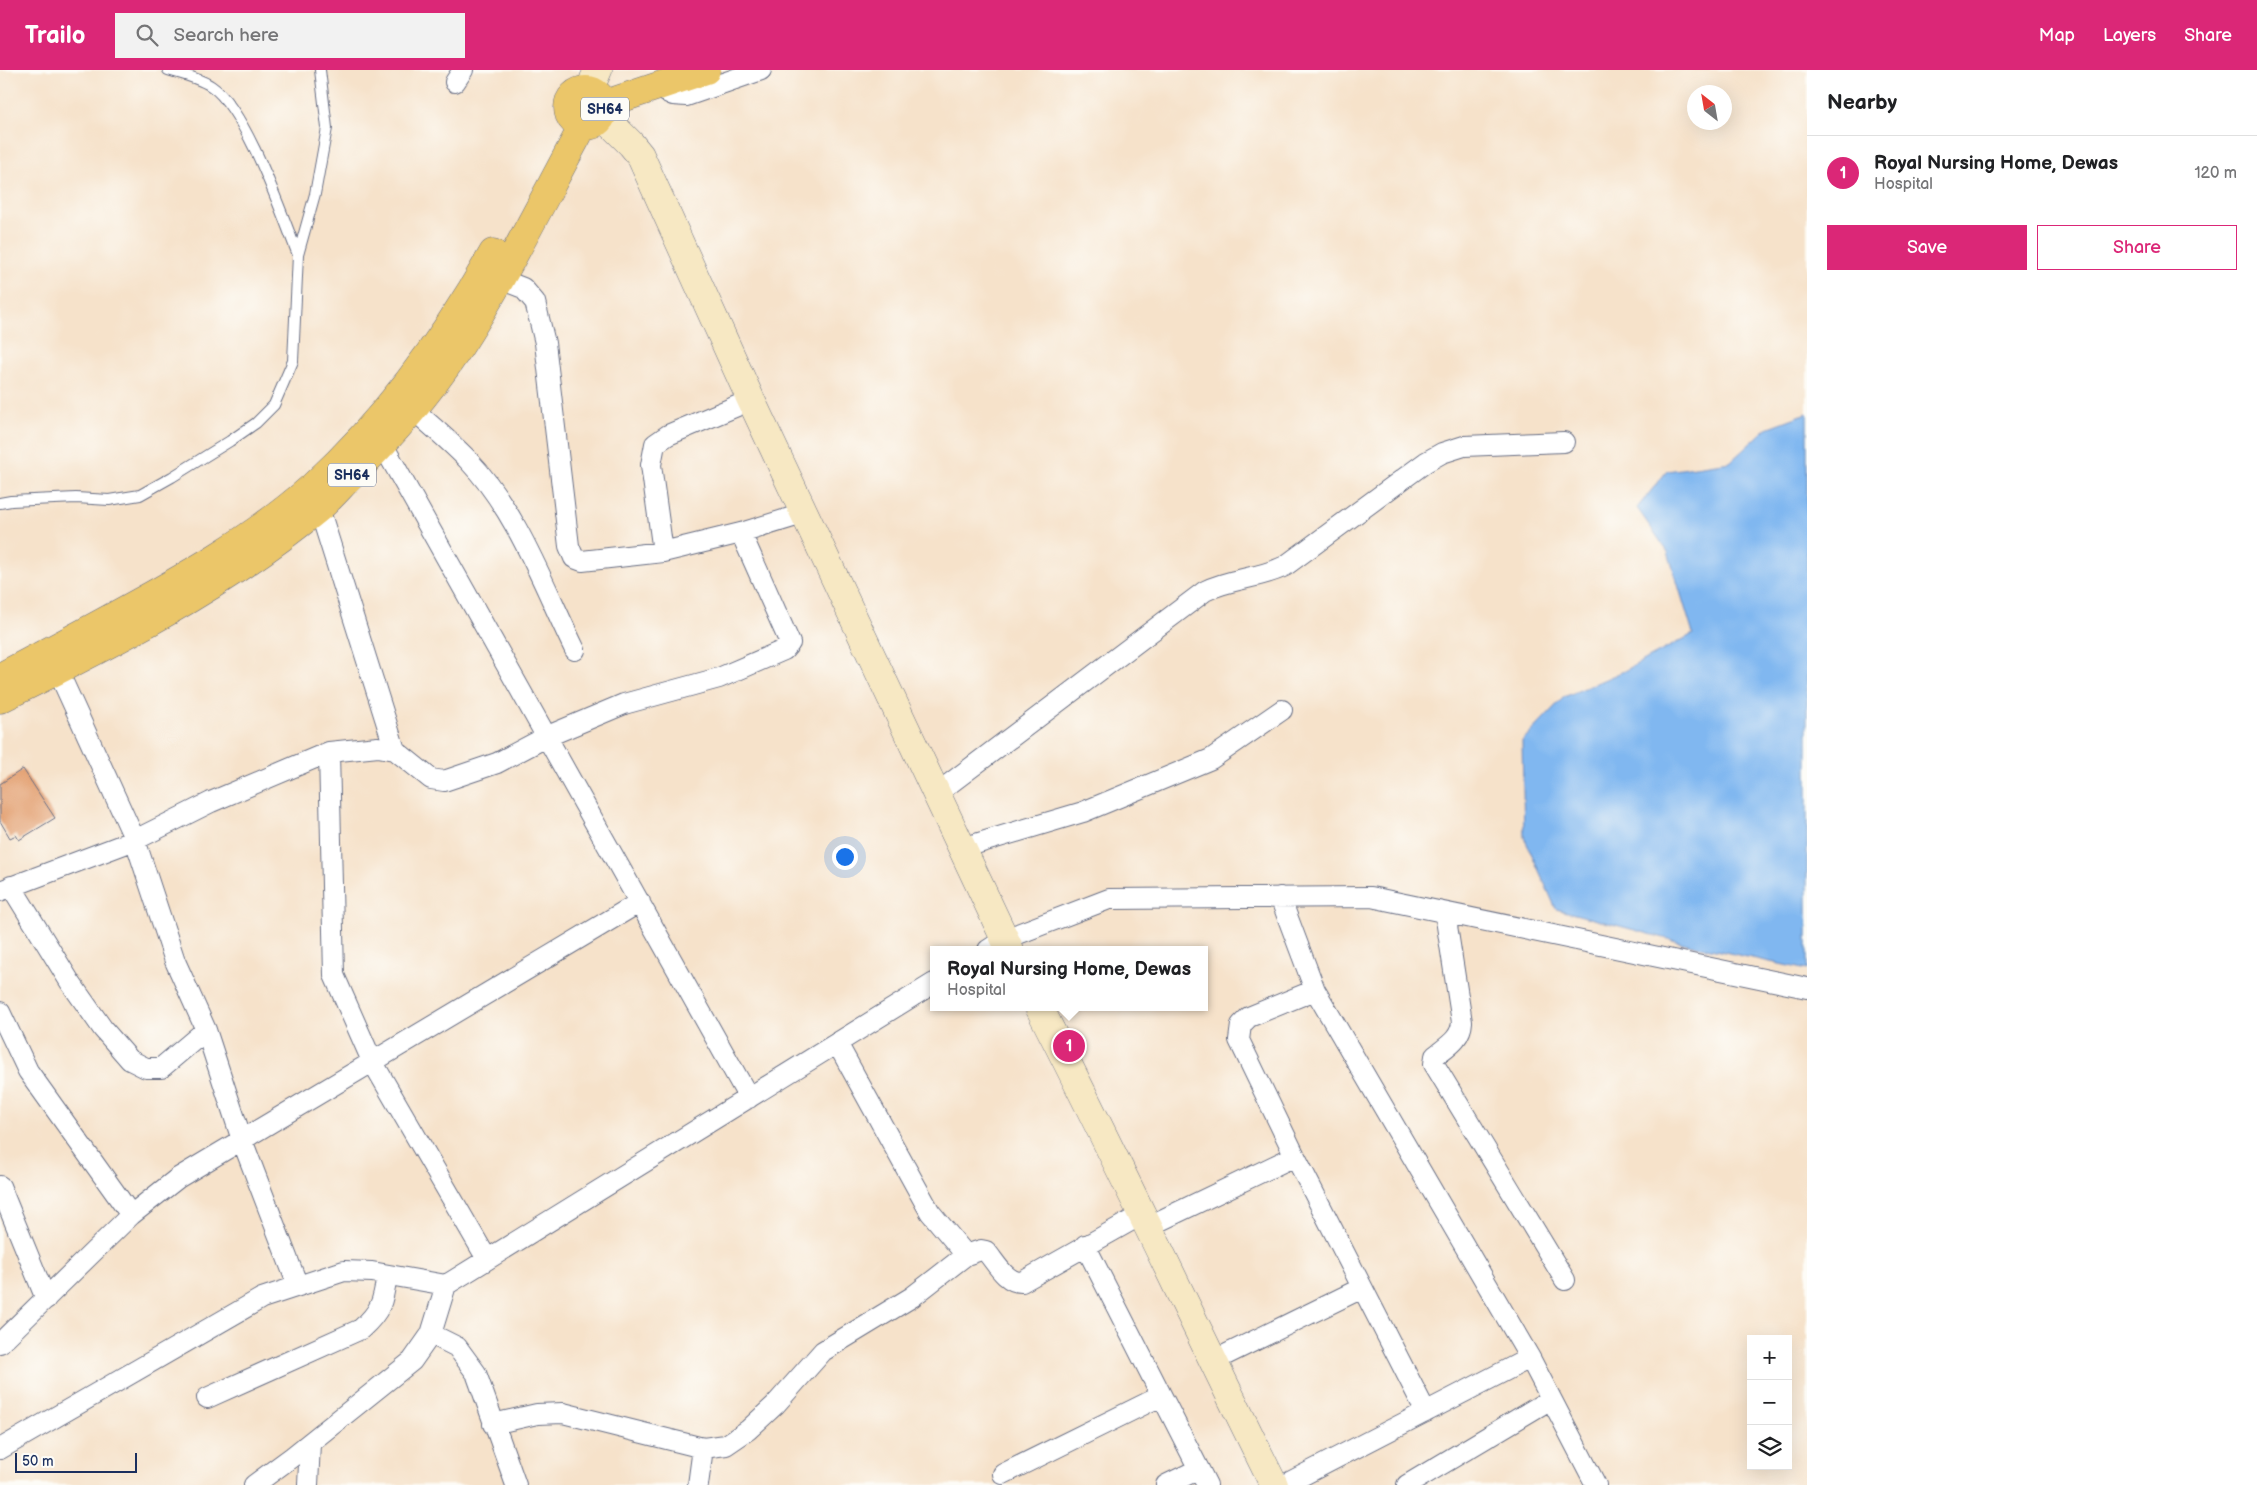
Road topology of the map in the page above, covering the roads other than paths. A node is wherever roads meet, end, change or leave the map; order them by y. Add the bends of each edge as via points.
1 (168, 70) edge
2 (320, 70) edge
3 (706, 70) edge
4 (761, 70) edge
5 (656, 87) junction
6 (593, 96) edge
7 (298, 255) junction
8 (500, 279) junction
9 (750, 400) junction
10 (413, 409) junction
11 (1564, 442) dead end
12 (383, 444) junction
13 (0, 504) edge
14 (319, 508) junction
15 (806, 513) junction
16 (742, 533) junction
17 (663, 552) junction
18 (575, 650) dead end
19 (58, 671) junction
20 (0, 677) edge
21 (0, 699) edge
22 (1282, 710) dead end
23 (548, 736) junction
24 (395, 750) junction
25 (329, 752) junction
26 (936, 794) junction
27 (135, 840) junction
28 (962, 848) junction
29 (5, 888) edge
30 (1280, 897) junction
31 (640, 902) junction
32 (1445, 912) junction
33 (1001, 946) edge
34 (930, 985) edge
35 (1807, 988) edge
36 (1315, 990) junction
37 (1041, 1011) edge
38 (0, 1012) edge
39 (206, 1030) junction
40 (837, 1043) junction
41 (372, 1061) junction
42 (749, 1098) junction
43 (242, 1140) junction
44 (1295, 1156) junction
45 (0, 1186) edge
46 (131, 1215) junction
47 (1144, 1221) junction
48 (1085, 1245) junction
49 (966, 1255) junction
50 (487, 1259) junction
51 (387, 1275) junction
52 (1565, 1280) dead end
53 (446, 1284) junction
54 (298, 1286) junction
55 (1362, 1288) junction
56 (46, 1299) junction
57 (431, 1334) junction
58 (0, 1343) edge
59 (1530, 1358) junction
60 (1213, 1361) junction
61 (1161, 1396) junction
62 (207, 1398) dead end
63 (1551, 1399) junction
64 (1426, 1412) junction
65 (493, 1424) junction
66 (310, 1443) junction
67 (703, 1448) junction
68 (0, 1449) edge
69 (1003, 1474) dead end
70 (1203, 1477) edge
71 (254, 1485) edge
72 (308, 1485) edge
73 (516, 1485) edge
74 (698, 1485) edge
75 (1166, 1485) edge
76 (1274, 1485) edge
77 (1284, 1485) edge
78 (1407, 1485) edge
79 (1596, 1485) edge

1 - 7 lane via 212,86 228,103 254,147
2 - 7 lane via 327,128 315,194
3 - 5 main road, SH64
4 - 5 street via 686,96 673,95
5 - 6 main road, SH64
6 - 8 main road, SH64
6 - 9 street via 640,155
6 - 20 main road, SH64 via 426,358 372,426 312,486 243,540 177,582
7 - 13 lane via 292,361 274,404 256,423 140,495 109,500 76,498
8 - 10 main road, SH64 via 456,351
8 - 17 street via 523,288 535,302 544,343 569,546 574,558 582,560
9 - 15 street
9 - 17 street via 668,435 655,444 651,465
10 - 12 main road, SH64
10 - 18 street via 469,461 493,491 517,530
11 - 26 street via 1464,446 1442,453 1285,566 1260,577 1221,583 1205,591
12 - 14 main road, SH64
12 - 23 street
14 - 19 main road, SH64 via 251,560
14 - 24 street
15 - 16 street
15 - 26 street
16 - 17 street
16 - 23 street via 790,643 784,650 719,678 624,704
19 - 21 main road, SH64
19 - 27 street
22 - 28 street via 1211,760 1083,812
23 - 24 street via 497,763 444,781 431,779
23 - 31 street
24 - 25 street via 378,747
25 - 27 street via 211,802
25 - 41 street via 334,975
26 - 28 street
27 - 29 street
27 - 39 street via 176,961
28 - 33 street
29 - 39 street via 103,1029 130,1060 146,1068 161,1068
30 - 32 street via 1371,897
30 - 33 street via 1109,899
30 - 36 street
31 - 41 street
31 - 42 street
32 - 35 street
32 - 52 street via 1462,1022 1458,1037 1435,1056 1434,1064
34 - 40 street
36 - 44 street via 1249,1017 1241,1025 1238,1040
36 - 59 street
37 - 47 street via 1117,1160
38 - 46 street via 28,1070
39 - 43 street
40 - 42 street
40 - 49 street via 930,1212
41 - 43 street
41 - 50 street
42 - 50 street
43 - 46 street via 178,1178
43 - 54 street
44 - 47 street
44 - 55 street
45 - 56 street
46 - 56 street
47 - 48 street
47 - 60 street
48 - 49 street via 1022,1282 1009,1279 986,1251
48 - 61 street
49 - 67 street via 912,1296 823,1351 776,1405 748,1430 726,1445
50 - 53 street
51 - 53 street
51 - 54 street via 344,1271
51 - 62 street via 383,1302 361,1330
53 - 57 street
54 - 68 street via 262,1298
55 - 60 street
55 - 64 street
56 - 58 street
57 - 65 street via 457,1348 476,1373
57 - 66 street via 412,1361
59 - 63 street
59 - 64 street
60 - 76 street
61 - 69 street
61 - 70 street
63 - 78 street
63 - 79 street
64 - 77 street
65 - 67 street via 537,1414 563,1413
65 - 73 street
66 - 71 street
66 - 72 street
67 - 74 street
70 - 75 street

